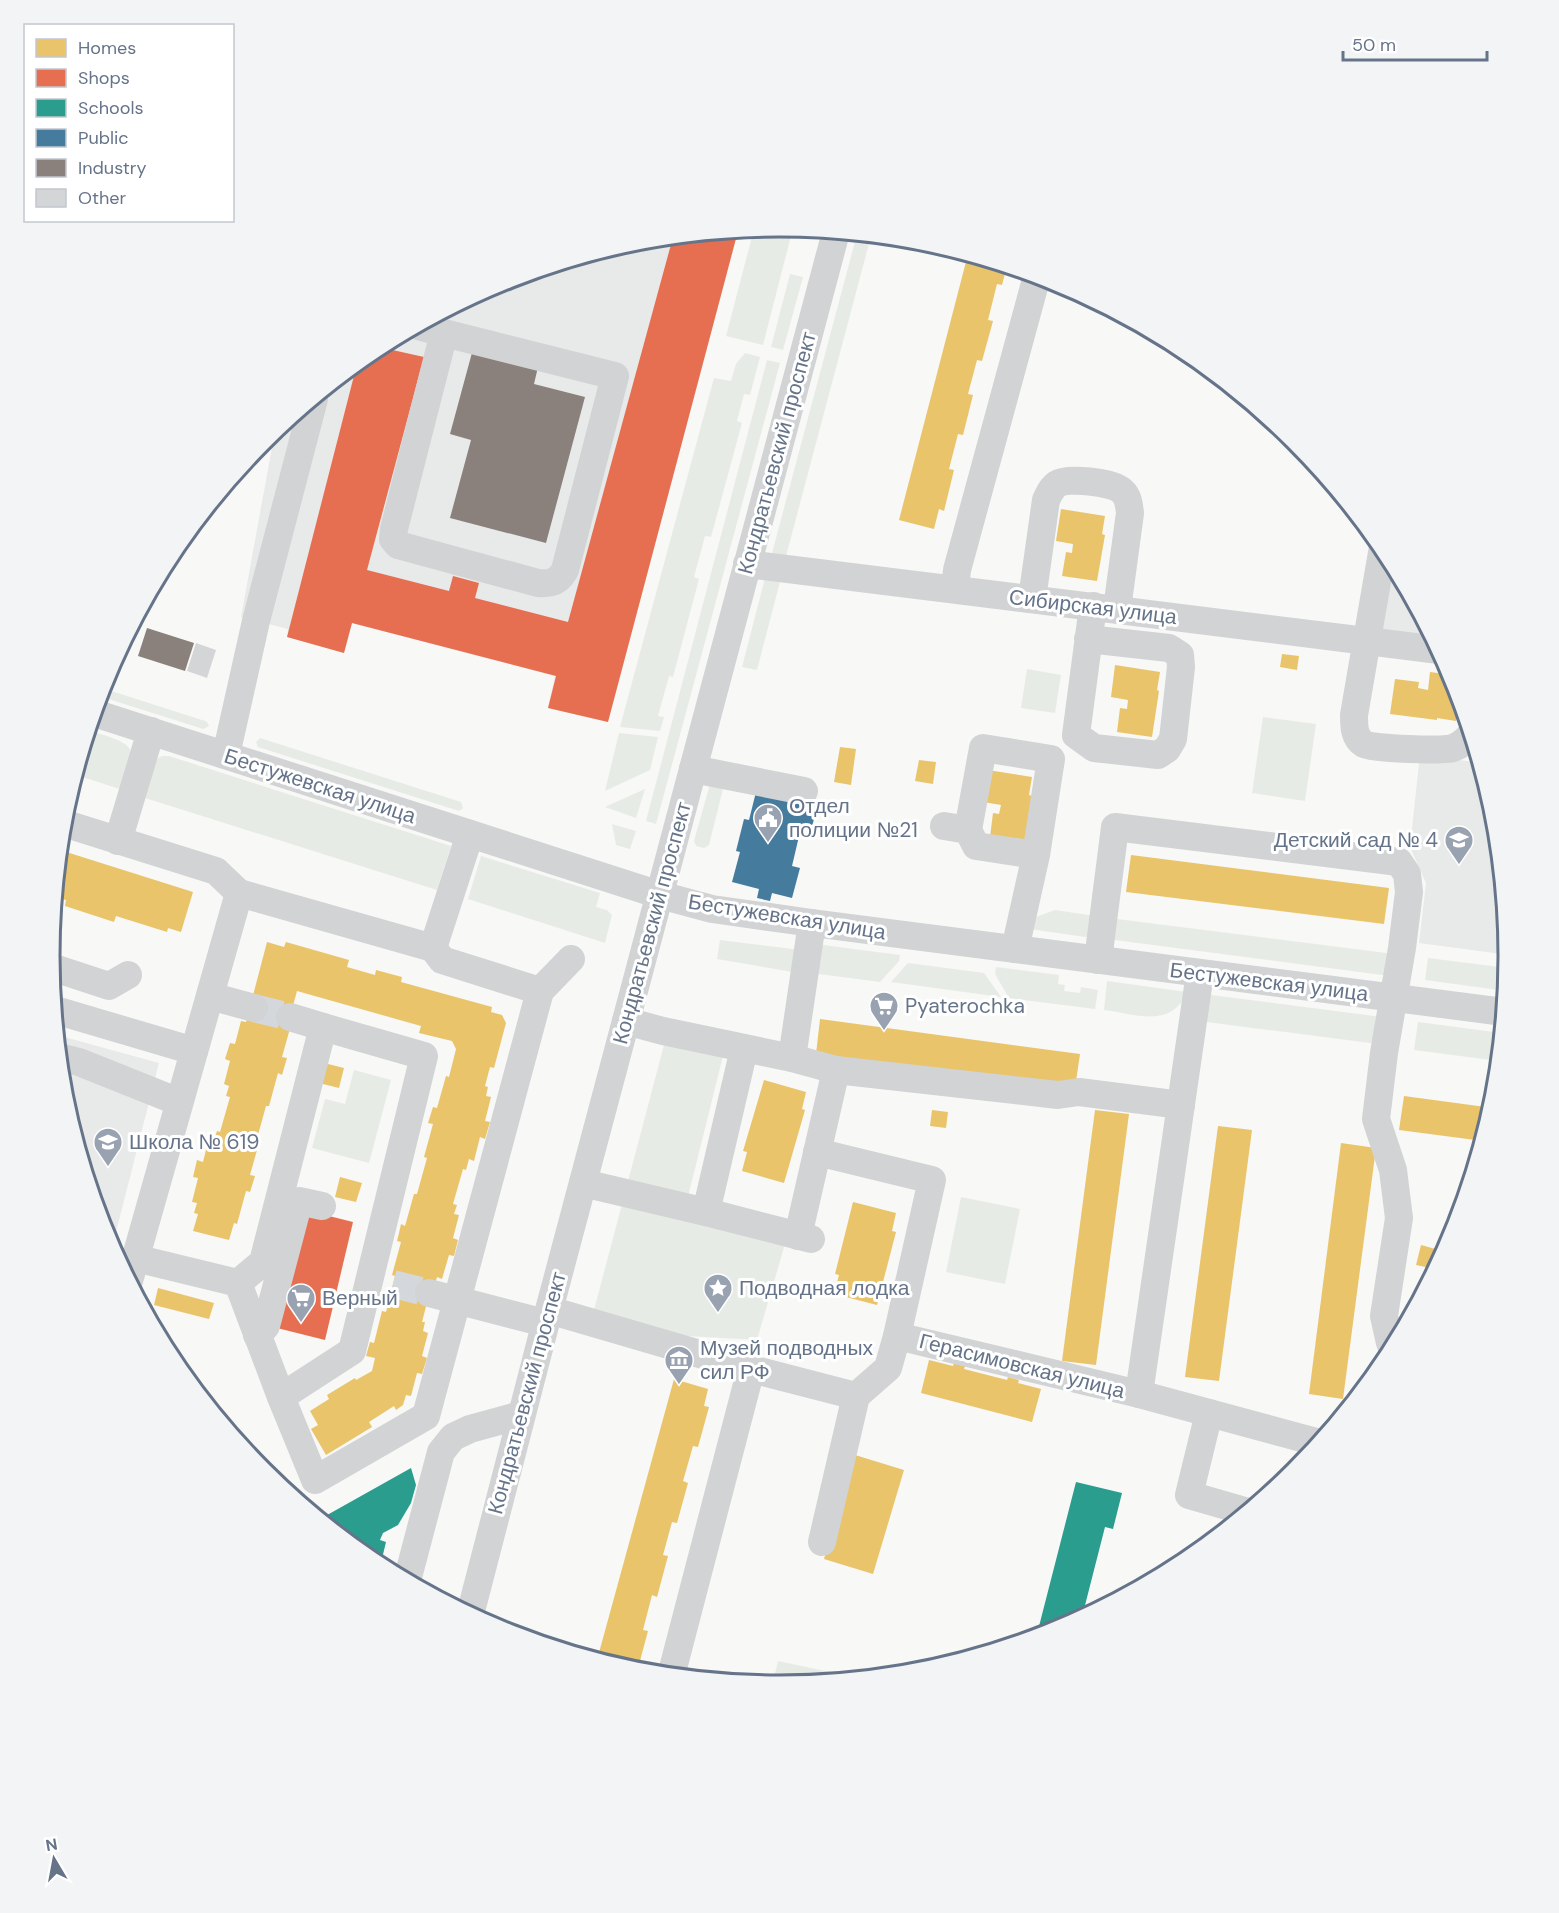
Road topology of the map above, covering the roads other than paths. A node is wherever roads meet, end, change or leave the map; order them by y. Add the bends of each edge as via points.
1 (834, 240) edge
2 (1035, 284) edge
3 (431, 329) edge
4 (311, 411) edge
5 (1381, 561) edge
6 (747, 564) junction
7 (955, 590) junction
8 (1032, 599) junction
9 (1105, 608) junction
10 (1088, 639) junction
11 (1367, 640) junction
12 (1430, 649) edge
13 (102, 715) edge
14 (151, 731) junction
15 (1466, 741) edge
16 (226, 755) junction
17 (693, 769) junction
18 (804, 791) dead end
19 (72, 826) edge
20 (470, 834) junction
21 (118, 841) junction
22 (1036, 855) junction
23 (239, 893) junction
24 (660, 895) junction
25 (812, 923) junction
26 (433, 948) junction
27 (1015, 949) junction
28 (571, 959) dead end
29 (1098, 960) junction
30 (61, 970) edge
31 (1200, 973) junction
32 (128, 975) dead end
33 (540, 991) junction
34 (210, 996) junction
35 (1394, 998) junction
36 (254, 1008) tunnel mouth
37 (63, 1011) edge
38 (1496, 1011) edge
39 (290, 1017) tunnel mouth
40 (626, 1020) junction
41 (323, 1027) junction
42 (744, 1049) junction
43 (194, 1051) junction
44 (792, 1058) junction
45 (68, 1059) edge
46 (836, 1070) junction
47 (179, 1102) junction
48 (1181, 1105) junction
49 (817, 1152) junction
50 (584, 1183) junction
51 (322, 1206) dead end
52 (706, 1212) junction
53 (132, 1269) edge
54 (238, 1283) junction
55 (443, 1297) junction
56 (547, 1316) junction
57 (257, 1335) junction
58 (897, 1336) junction
59 (1389, 1339) edge
60 (751, 1369) junction
61 (1139, 1394) junction
62 (856, 1396) junction
63 (281, 1397) junction
64 (1209, 1413) junction
65 (521, 1415) junction
66 (1311, 1441) edge
67 (1239, 1509) edge
68 (822, 1542) dead end
69 (409, 1573) edge
70 (472, 1607) edge
71 (673, 1668) edge

1 - 6 street, Кондратьевский проспект
2 - 7 street via 957,570
3 - 3 street via 393,539 398,545 454,561 538,583 555,583 565,570 615,376
4 - 16 street
5 - 11 street
6 - 7 street, Сибирская улица
6 - 17 street, Кондратьевский проспект
7 - 8 street, Сибирская улица
8 - 9 street, Сибирская улица
8 - 9 street via 1050,491 1068,480 1112,485 1123,492 1130,513
9 - 10 street
9 - 11 street, Сибирская улица
10 - 10 street via 1076,735 1094,748 1158,755 1167,750 1173,739 1180,655 1169,648
11 - 12 street, Сибирская улица
11 - 15 street via 1354,715 1354,732 1364,744 1451,749
13 - 14 street, Бестужевская улица
14 - 16 street, Бестужевская улица
14 - 21 street
16 - 20 street, Бестужевская улица
17 - 18 street
17 - 24 street, Кондратьевский проспект
19 - 21 street
20 - 24 street, Бестужевская улица
20 - 26 street
21 - 23 street via 216,871
22 - 22 street via 1051,759 983,748 956,828 976,846
22 - 27 street
23 - 26 street
23 - 34 street
24 - 25 street, Бестужевская улица via 712,909
24 - 40 street, Кондратьевский проспект
25 - 27 street, Бестужевская улица
25 - 44 street
26 - 33 street via 442,960
27 - 29 street, Бестужевская улица
28 - 33 street
29 - 31 street, Бестужевская улица
29 - 35 street via 1115,827 1399,862 1407,874 1409,892
30 - 32 street via 109,986
31 - 35 street, Бестужевская улица
31 - 48 street
33 - 55 street
34 - 36 street
34 - 43 street
35 - 38 street, Бестужевская улица
35 - 59 street via 1376,1119 1393,1170 1399,1218 1383,1316
37 - 43 street via 112,1018
39 - 41 street
40 - 42 street
40 - 50 street, Кондратьевский проспект
41 - 54 street via 263,1262
41 - 63 street via 424,1056 381,1282 351,1351
42 - 44 street
42 - 52 street
43 - 47 street
44 - 46 street
45 - 47 street
46 - 48 street
46 - 49 street
47 - 53 street
48 - 61 street
49 - 52 street via 805,1238
49 - 58 street via 932,1180
50 - 52 street
50 - 56 street, Кондратьевский проспект
51 - 57 street via 299,1201 266,1326
53 - 54 street
54 - 57 street
55 - 56 street
55 - 63 street via 426,1416 315,1480
56 - 60 street
56 - 65 street, Кондратьевский проспект
57 - 63 street
58 - 61 street, Герасимовская улица
58 - 62 street, Герасимовская улица via 888,1368
60 - 62 street
60 - 71 street
61 - 64 street, Герасимовская улица
62 - 68 street
64 - 66 street, Герасимовская улица
64 - 67 street via 1189,1495
65 - 69 street via 470,1429 453,1437 441,1452
65 - 70 street, Кондратьевский проспект

